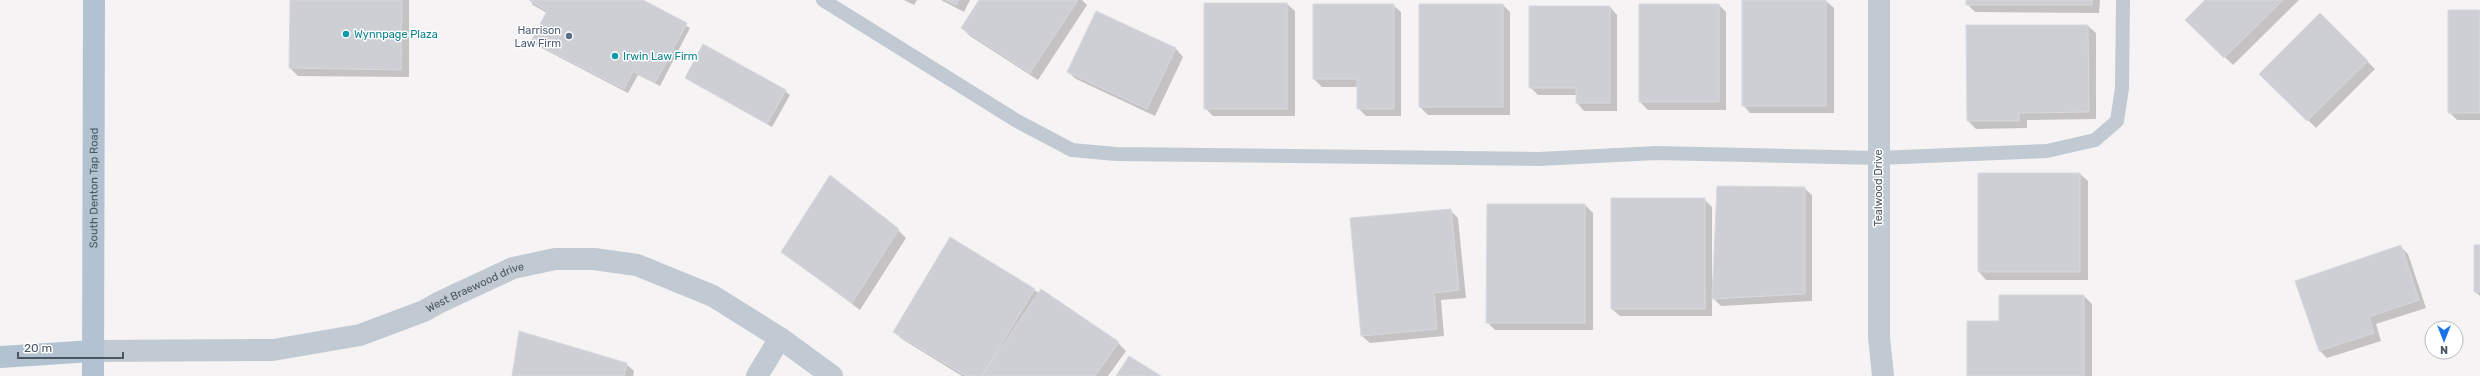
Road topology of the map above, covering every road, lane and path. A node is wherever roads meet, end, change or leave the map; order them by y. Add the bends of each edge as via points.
1 (94, 0) edge
2 (823, 0) edge
3 (1879, 0) edge
4 (2123, 0) edge
5 (1878, 158) junction
6 (780, 338) junction
7 (93, 351) junction
8 (0, 357) edge
9 (93, 376) edge
10 (757, 376) edge
11 (832, 376) edge
12 (1883, 376) edge

1 - 7 main road, South Denton Tap Road
2 - 5 lane via 1017,121 1072,150 1116,154 1371,158 1539,159 1656,154
3 - 5 street, Tealwood Drive
4 - 5 lane via 2122,88 2117,121 2095,140 2047,151
5 - 12 street, Tealwood Drive via 1879,337
6 - 7 street, West Braewood drive via 713,296 637,265 594,259 555,259 513,268 424,312 360,335 273,350
6 - 10 street
6 - 11 street, West Braewood drive
7 - 8 main road
7 - 9 main road, South Denton Tap Road

